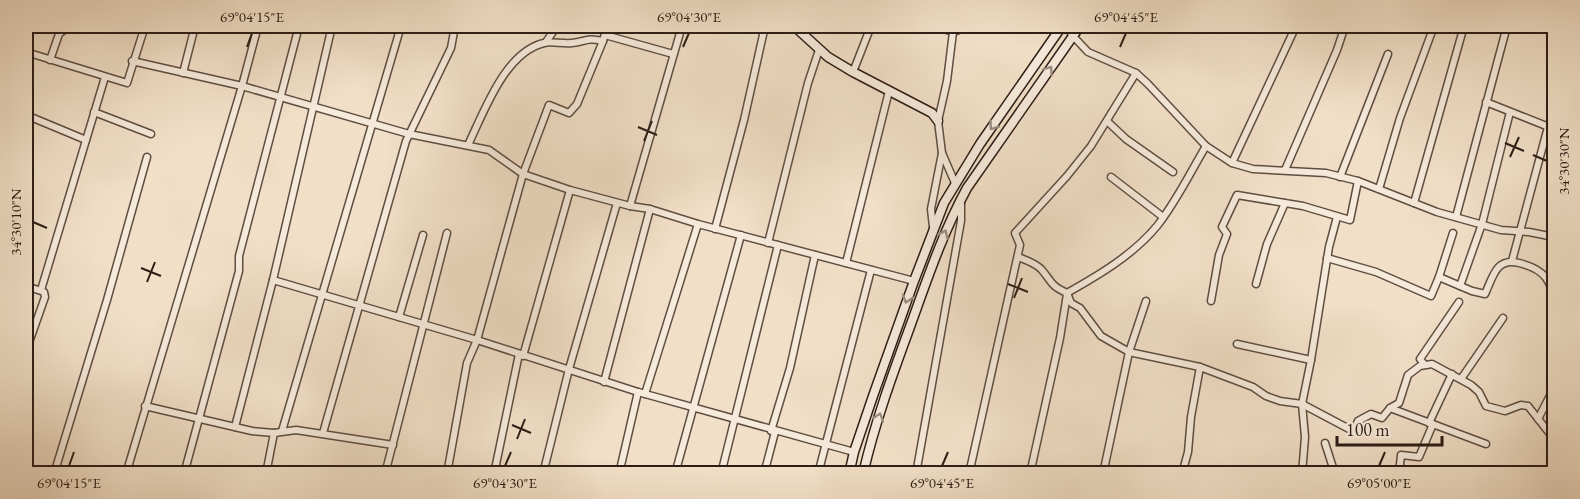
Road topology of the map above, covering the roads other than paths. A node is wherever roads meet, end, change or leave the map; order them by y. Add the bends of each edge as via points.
1 (69, 26) edge
2 (145, 26) edge
3 (195, 26) edge
4 (258, 26) edge
5 (299, 26) edge
6 (332, 26) edge
7 (401, 26) edge
8 (455, 26) edge
9 (557, 26) edge
10 (607, 26) edge
11 (682, 26) edge
12 (765, 26) edge
13 (794, 26) edge
14 (871, 26) edge
15 (934, 26) edge
16 (970, 26) edge
17 (1064, 26) edge
18 (1080, 26) edge
19 (1296, 26) edge
20 (1345, 26) edge
21 (1434, 26) edge
22 (1464, 26) edge
23 (1507, 26) edge
24 (953, 32) junction
25 (1073, 36) junction
26 (604, 38) junction
27 (546, 42) junction
28 (819, 50) junction
29 (26, 52) edge
30 (673, 54) junction
31 (1388, 54) dead end
32 (50, 60) junction
33 (132, 61) junction
34 (852, 72) junction
35 (1136, 73) junction
36 (183, 74) junction
37 (105, 77) junction
38 (242, 86) junction
39 (889, 91) junction
40 (281, 98) junction
41 (1486, 102) junction
42 (315, 107) junction
43 (94, 112) junction
44 (1510, 112) junction
45 (26, 115) edge
46 (938, 121) junction
47 (1108, 122) junction
48 (371, 123) junction
49 (1551, 128) edge
50 (151, 134) dead end
51 (409, 134) junction
52 (86, 140) junction
53 (468, 145) junction
54 (1206, 146) junction
55 (942, 153) junction
56 (147, 157) dead end
57 (1232, 163) junction
58 (1285, 170) junction
59 (1173, 172) dead end
60 (523, 174) junction
61 (1111, 177) dead end
62 (1340, 177) junction
63 (1358, 181) junction
64 (955, 183) junction
65 (1379, 189) junction
66 (570, 190) junction
67 (961, 200) junction
68 (617, 202) junction
69 (944, 203) junction
70 (1285, 203) junction
71 (1414, 203) junction
72 (630, 206) junction
73 (650, 209) junction
74 (955, 210) junction
75 (1163, 217) junction
76 (1337, 217) junction
77 (1456, 217) junction
78 (698, 224) junction
79 (1482, 224) junction
80 (715, 229) junction
81 (933, 229) junction
82 (1519, 232) junction
83 (447, 233) dead end
84 (1453, 233) dead end
85 (423, 235) dead end
86 (741, 235) junction
87 (1554, 237) edge
88 (768, 243) junction
89 (778, 245) junction
90 (815, 255) junction
91 (1018, 257) junction
92 (1327, 258) junction
93 (1512, 261) junction
94 (846, 263) junction
95 (871, 270) junction
96 (1439, 277) junction
97 (273, 280) junction
98 (914, 281) junction
99 (1256, 284) dead end
100 (26, 286) edge
101 (1460, 286) junction
102 (1552, 287) edge
103 (40, 290) junction
104 (1067, 293) junction
105 (322, 295) junction
106 (1146, 301) dead end
107 (1211, 301) dead end
108 (1459, 302) dead end
109 (359, 305) junction
110 (399, 317) junction
111 (1503, 318) dead end
112 (424, 325) junction
113 (1554, 339) edge
114 (477, 340) junction
115 (1237, 344) dead end
116 (26, 351) edge
117 (1129, 352) junction
118 (521, 355) junction
119 (1311, 360) junction
120 (1424, 364) junction
121 (1200, 367) junction
122 (569, 369) junction
123 (1452, 374) junction
124 (1461, 380) junction
125 (604, 382) junction
126 (1554, 388) edge
127 (638, 392) junction
128 (645, 394) junction
129 (1302, 404) junction
130 (145, 406) junction
131 (694, 408) junction
132 (1390, 408) junction
133 (736, 419) junction
134 (1538, 419) junction
135 (198, 420) junction
136 (1431, 423) junction
137 (235, 426) junction
138 (282, 431) junction
139 (773, 431) junction
140 (274, 433) junction
141 (323, 433) junction
142 (1554, 439) edge
143 (1325, 443) dead end
144 (1486, 444) dead end
145 (393, 445) junction
146 (826, 445) junction
147 (854, 452) junction
148 (864, 471) edge
149 (1182, 473) edge
150 (54, 474) edge
151 (126, 474) edge
152 (184, 474) edge
153 (266, 474) edge
154 (385, 474) edge
155 (447, 474) edge
156 (494, 474) edge
157 (543, 474) edge
158 (619, 474) edge
159 (675, 474) edge
160 (721, 474) edge
161 (764, 474) edge
162 (819, 474) edge
163 (849, 474) edge
164 (885, 474) edge
165 (916, 474) edge
166 (969, 474) edge
167 (1030, 474) edge
168 (1103, 474) edge
169 (1201, 474) edge
170 (1302, 474) edge
171 (1335, 474) edge
172 (1399, 474) edge

1 - 32 street via 59,34
2 - 33 street
3 - 36 street
4 - 38 street
5 - 40 street
6 - 42 street
7 - 48 street
8 - 51 street via 451,48
9 - 27 street
10 - 26 street
11 - 30 street
12 - 80 street
13 - 28 main road
14 - 34 street
15 - 24 street
16 - 24 street
17 - 25 street
17 -> 64 main road
18 - 25 main road
19 - 57 street
20 - 58 street
21 - 65 street
22 - 71 street
23 - 41 street
24 - 46 street
25 - 35 street via 1088,52
67 -> 25 main road
26 - 27 street via 574,44
26 - 30 street
26 - 60 street via 577,104 569,113 549,105
27 - 53 street via 530,48 514,61
28 - 34 main road
28 - 88 street
29 - 32 street
30 - 72 street
31 - 62 street
32 - 37 street
33 - 36 street
33 - 37 street via 126,83
34 - 39 main road
35 - 47 street
35 - 54 street
36 - 38 street
37 - 43 street
38 - 40 street
38 - 130 street
39 - 46 main road via 932,113
39 - 94 street
40 - 42 street
40 - 135 street
41 - 44 street
41 - 77 street
42 - 48 street
42 - 97 street
43 - 50 street
43 - 52 street
44 - 49 street
44 - 79 street
45 - 52 street
46 - 55 street
47 - 59 street
47 - 91 street via 1067,176 1015,233 1020,245
48 - 51 street
48 - 105 street
49 - 82 street
51 - 53 street
51 - 109 street
52 - 103 street
53 - 60 street via 489,150
54 - 57 street
54 - 75 street
55 - 64 street
55 - 81 street via 931,209
56 - 150 street
57 - 58 street via 1253,169
58 - 62 street
60 - 66 street
60 - 114 street
61 - 75 street
62 - 63 street
63 - 65 street
63 - 76 street via 1350,220
64 - 69 main road
65 - 71 street
66 - 68 street
66 - 118 street
67 - 74 main road
67 - 165 street via 961,221
68 - 72 street
68 - 122 street
69 - 74 main road
69 - 81 main road
70 - 76 street
70 - 99 street via 1267,244
70 - 107 street via 1237,195 1222,226 1227,234
71 - 77 street
72 - 73 street
73 - 78 street
73 - 125 street
148 -> 74 main road via 935,254
75 - 104 street via 1138,246
76 - 92 street
77 - 79 street
78 - 80 street
78 - 128 street
79 - 82 street
79 - 101 street
80 - 86 street
81 - 98 main road
82 - 87 street
82 - 93 street
83 - 112 street
84 - 96 street
85 - 110 street
86 - 88 street
86 - 131 street
88 - 89 street
89 - 90 street
89 - 133 street
90 - 94 street
90 - 139 street
91 - 104 street via 1041,269 1048,280
91 - 166 street
92 - 96 street via 1376,272 1431,296
92 - 119 street
93 - 101 street via 1497,269 1485,294
93 - 102 street via 1544,274
94 - 95 street
95 - 98 street
95 - 146 street
96 - 101 street
97 - 105 street
97 - 137 street
98 -> 147 main road
100 - 103 street
102 - 113 street
103 - 116 street via 45,297
104 - 117 street via 1071,303 1080,308 1101,336
104 - 167 street
105 - 109 street
105 - 138 street
106 - 117 street
108 - 120 street via 1420,359
109 - 110 street
109 - 141 street
110 - 112 street
111 - 124 street
112 - 114 street
112 - 145 street
114 - 118 street
114 - 155 street via 467,363
115 - 119 street
117 - 121 street
117 - 168 street
118 - 122 street
118 - 156 street
119 - 129 street
120 - 123 street
120 - 132 street via 1408,375 1399,403
121 - 129 street via 1273,398
121 - 149 street
122 - 125 street
122 - 157 street
123 - 124 street
123 - 136 street
124 - 134 street via 1479,392 1486,406 1505,411 1527,406
125 - 127 street
126 - 134 street
127 - 128 street
127 - 158 street
128 - 131 street
129 - 132 street via 1353,430 1358,421 1371,414 1382,418
129 - 170 street
130 - 135 street
130 - 151 street
131 - 133 street
131 - 159 street
132 - 136 street
133 - 139 street
133 - 160 street
134 - 142 street
135 - 137 street
135 - 152 street
136 - 144 street
136 - 172 street via 1419,457 1401,455
137 - 140 street
138 - 140 street
138 - 141 street
139 - 146 street
139 - 161 street
140 - 153 street
141 - 145 street
143 - 171 street
145 - 154 street
146 - 147 street
146 - 162 street
147 - 163 main road
148 - 164 street
149 - 169 street

